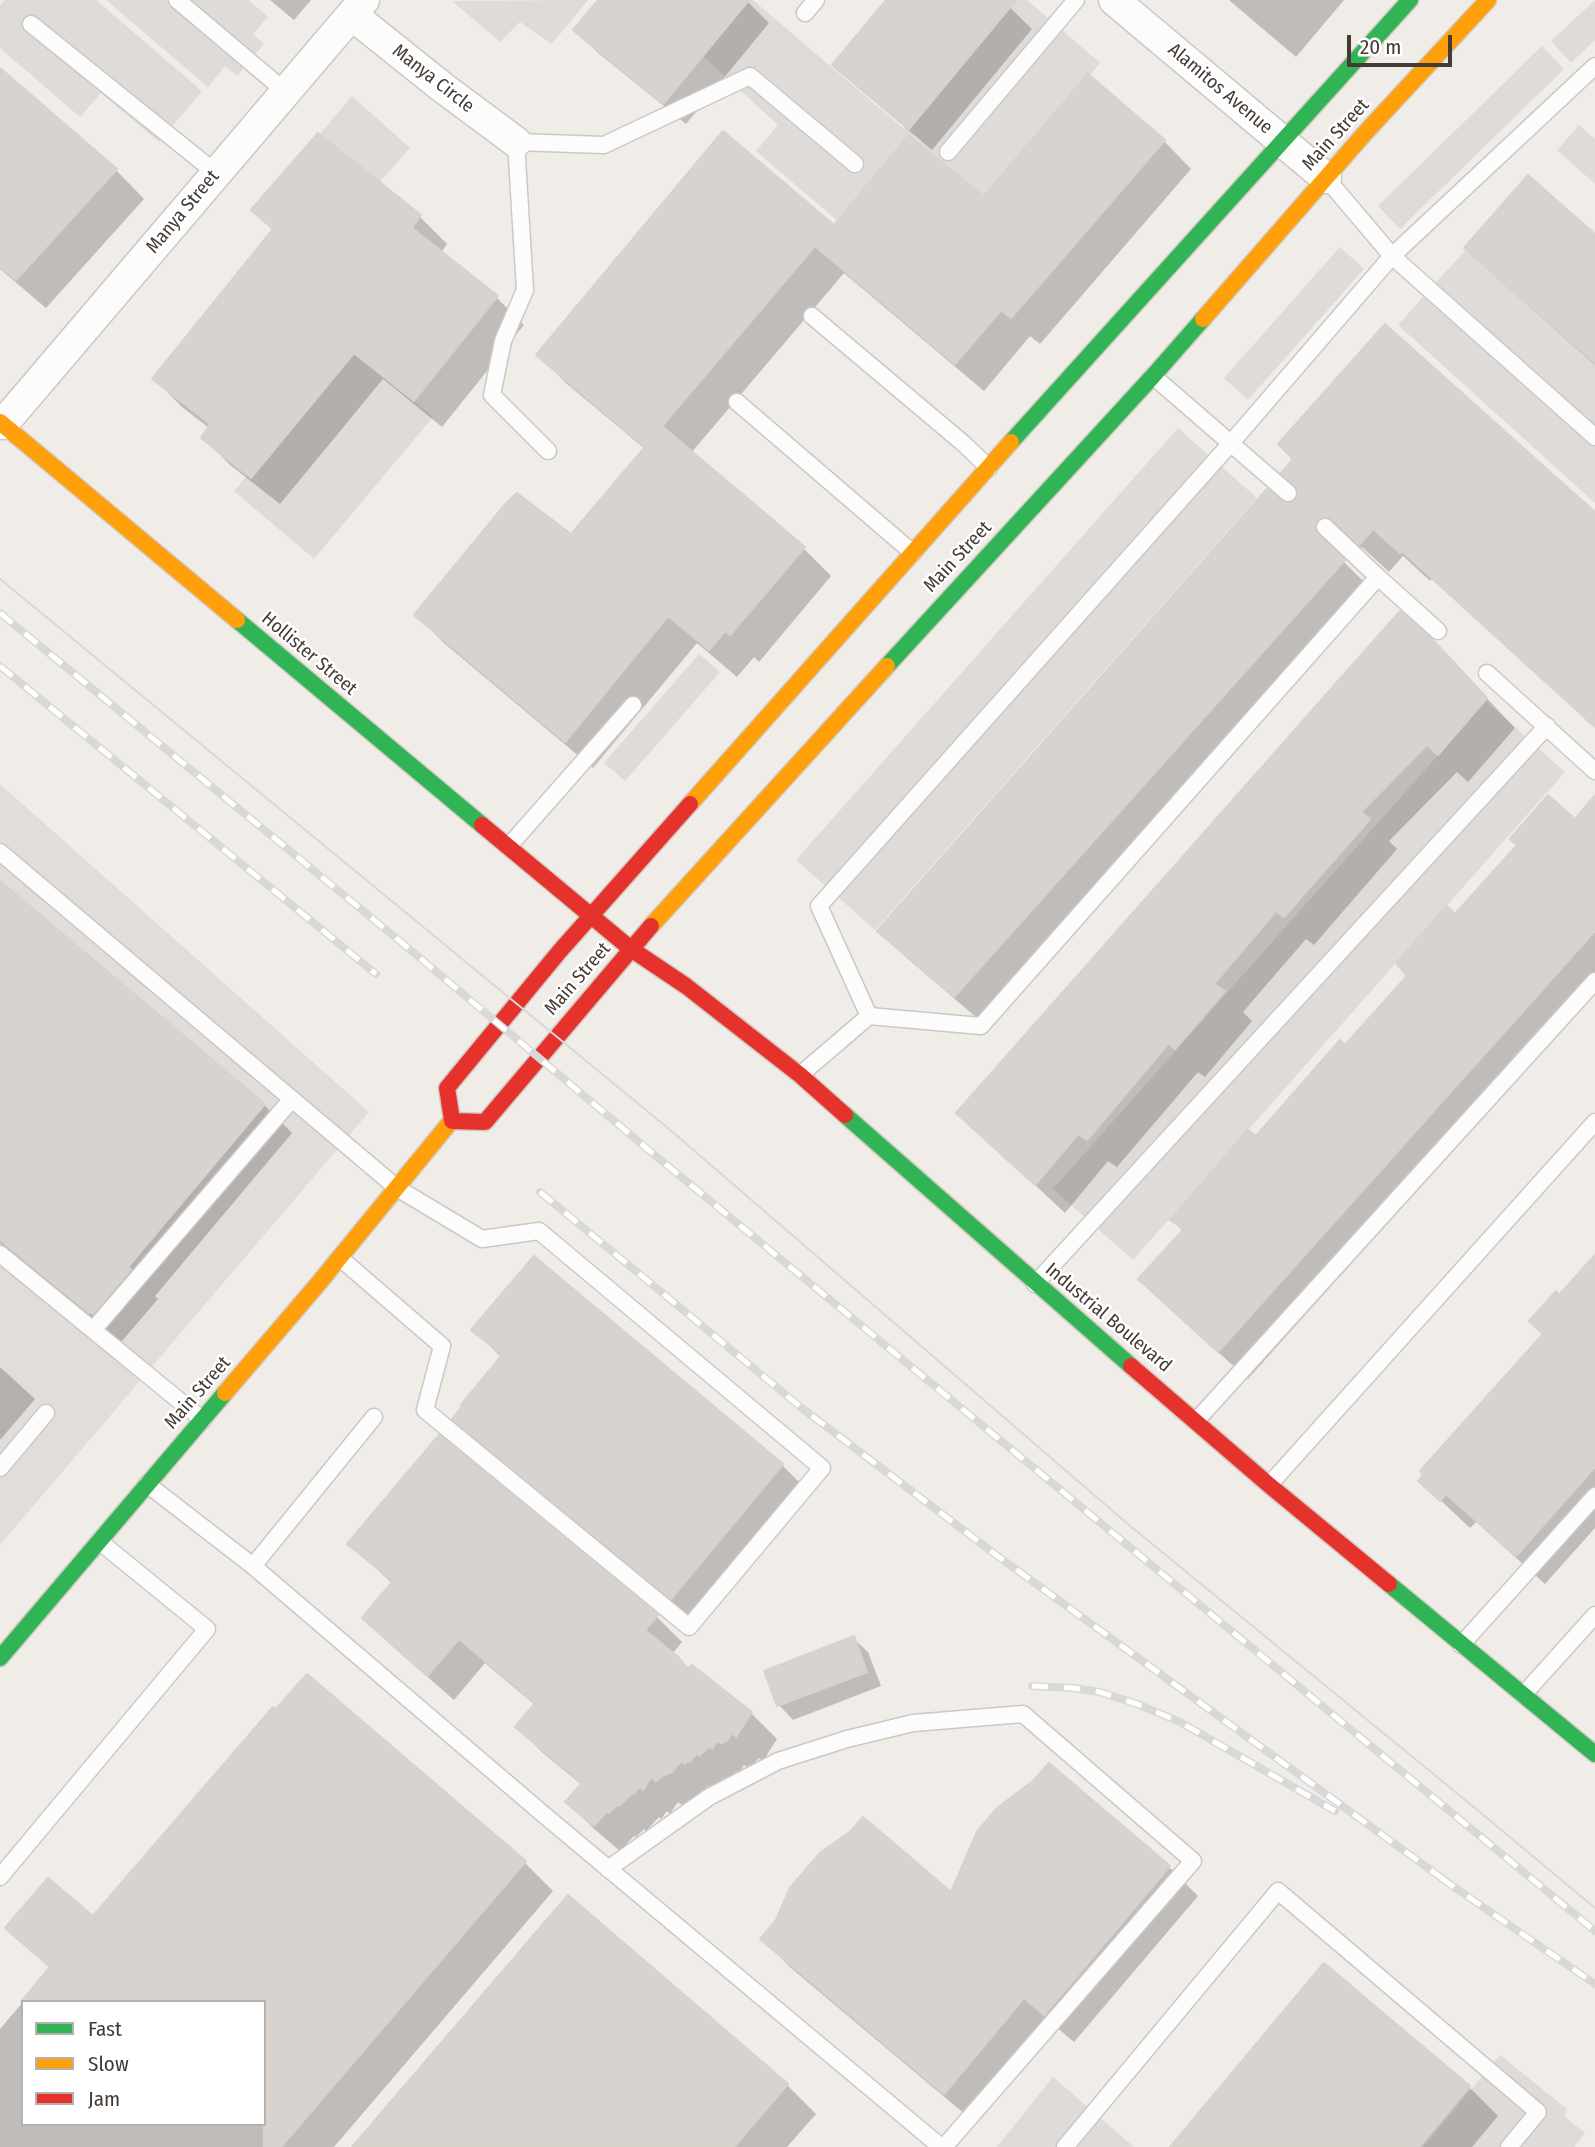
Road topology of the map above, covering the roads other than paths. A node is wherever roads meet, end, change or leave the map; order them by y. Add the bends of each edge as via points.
1 (177, 0) edge
2 (1076, 0) edge
3 (1114, 0) edge
4 (1410, 0) edge
5 (1488, 0) edge
6 (358, 7) edge
7 (31, 24) dead end
8 (1595, 66) edge
9 (286, 92) junction
10 (1280, 141) junction
11 (516, 142) junction
12 (948, 152) dead end
13 (855, 164) dead end
14 (216, 173) junction
15 (1326, 178) junction
16 (1392, 256) junction
17 (812, 316) dead end
18 (1153, 376) junction
19 (737, 402) dead end
20 (1, 423) edge
21 (1595, 437) edge
22 (1231, 443) junction
23 (548, 451) dead end
24 (989, 468) junction
25 (1288, 493) dead end
26 (1325, 527) dead end
27 (913, 553) junction
28 (1378, 577) junction
29 (1438, 631) dead end
30 (1487, 673) dead end
31 (633, 705) dead end
32 (1547, 726) junction
33 (1595, 771) edge
34 (509, 846) junction
35 (0, 852) edge
36 (591, 917) junction
37 (631, 949) junction
38 (1595, 981) edge
39 (869, 1016) junction
40 (800, 1075) junction
41 (292, 1099) junction
42 (452, 1121) junction
43 (1595, 1122) edge
44 (397, 1188) junction
45 (0, 1254) edge
46 (340, 1258) junction
47 (1035, 1284) junction
48 (93, 1330) junction
49 (46, 1413) dead end
50 (374, 1417) dead end
51 (203, 1420) junction
52 (1196, 1421) junction
53 (0, 1468) edge
54 (148, 1484) junction
55 (1269, 1485) junction
56 (1595, 1496) edge
57 (99, 1541) junction
58 (253, 1566) junction
59 (1595, 1615) edge
60 (1461, 1646) junction
61 (0, 1657) edge
62 (1524, 1695) junction
63 (1595, 1754) edge
64 (608, 1869) junction
65 (0, 1877) edge
66 (943, 2147) edge
67 (1065, 2147) edge
68 (1508, 2147) edge

1 - 9 lane
2 - 12 lane
3 - 10 street, Alamitos Avenue
4 - 10 main road, Main Street
5 - 15 main road, Main Street
6 - 9 street, Manya Street
6 - 11 street, Manya Circle via 442,87
7 - 14 lane
8 - 16 lane
9 - 14 street, Manya Street
10 - 15 street, Alamitos Avenue
10 - 24 main road, Main Street
11 - 13 lane via 604,145 750,76
11 - 23 lane via 525,290 503,341 492,395
14 - 20 street, Manya Street
15 - 16 lane
15 - 18 main road, Main Street
16 - 21 lane
16 - 22 lane
17 - 24 lane
18 - 22 lane
18 - 37 main road, Main Street
19 - 27 lane
20 - 34 main road, Hollister Street
22 - 25 lane
22 - 39 lane via 819,906
24 - 27 main road, Main Street
26 - 28 lane
27 - 36 main road, Main Street
28 - 29 lane
28 - 39 lane via 981,1026
30 - 32 lane
31 - 34 lane
32 - 33 lane
32 - 47 lane
34 - 36 main road, Hollister Street
35 - 41 lane
36 - 37 main road, Industrial Boulevard
36 - 42 main road, Main Street via 447,1088
37 - 40 main road, Industrial Boulevard
37 - 42 main road, Main Street via 485,1122
38 - 52 lane
39 - 40 lane
40 - 47 main road, Industrial Boulevard
41 - 44 lane
41 - 48 lane
42 - 44 main road, Main Street
43 - 55 lane
44 - 46 main road, Main Street
44 - 46 lane via 482,1238 539,1231 822,1468 689,1627 425,1410 442,1346
45 - 48 lane
46 - 51 main road, Main Street
47 - 52 main road, Industrial Boulevard
48 - 51 lane
49 - 53 lane
50 - 58 lane
51 - 54 main road, Main Street
52 - 55 main road, Industrial Boulevard
54 - 57 main road, Main Street
54 - 58 lane
55 - 60 main road, Industrial Boulevard
56 - 60 lane
57 - 61 main road, Main Street
57 - 65 lane via 207,1629
58 - 64 lane
59 - 62 lane
60 - 62 main road, Industrial Boulevard
62 - 63 main road, Industrial Boulevard
64 - 66 lane
64 - 66 lane via 709,1797 778,1761 913,1723 1023,1714 1193,1861
67 - 68 lane via 1278,1891 1538,2112

